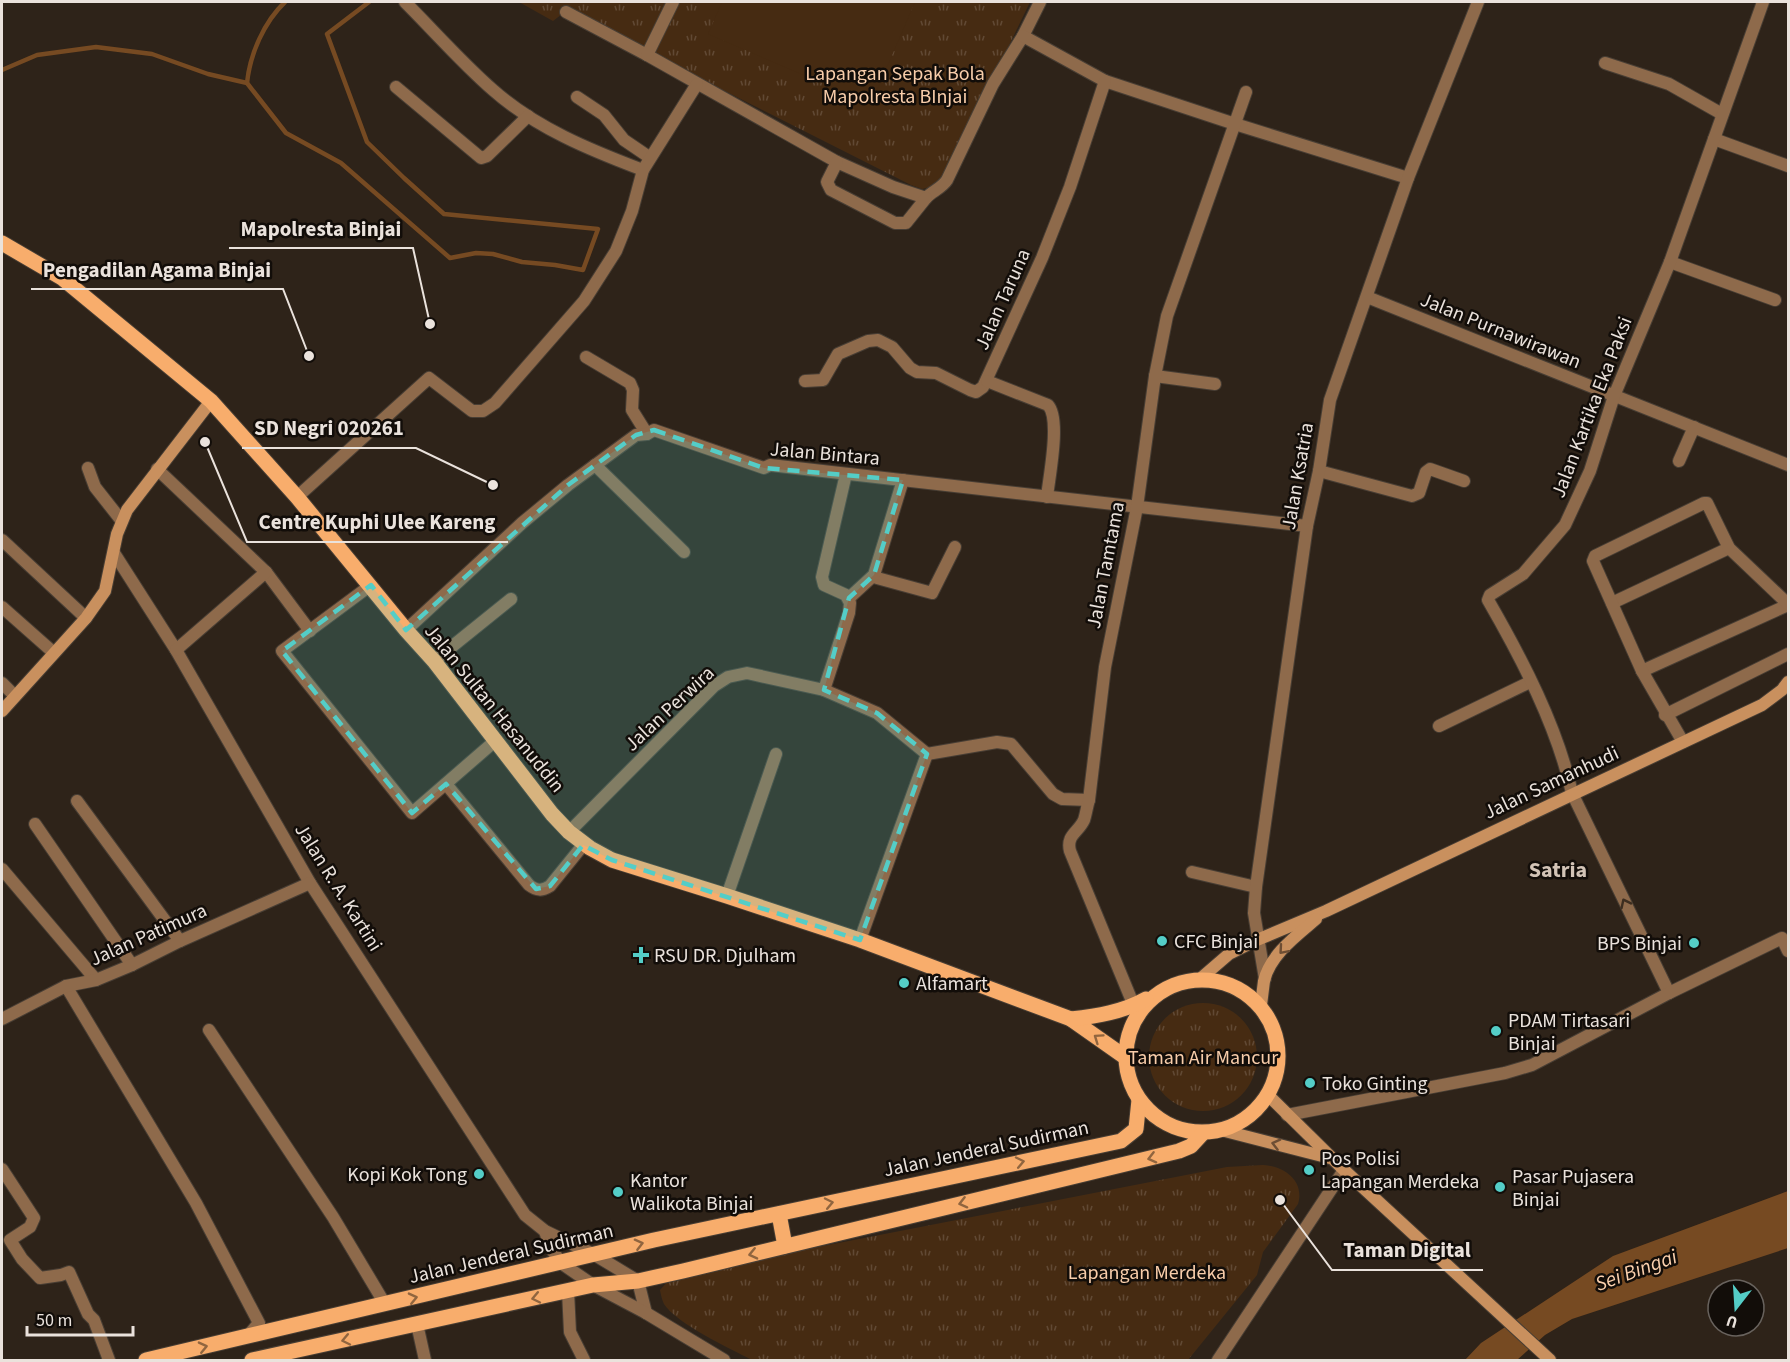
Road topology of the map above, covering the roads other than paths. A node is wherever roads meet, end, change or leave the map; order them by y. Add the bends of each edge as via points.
1 (405, 2) edge
2 (673, 2) edge
3 (1040, 2) edge
4 (1478, 2) edge
5 (1763, 2) edge
6 (566, 12) dead end
7 (1023, 36) junction
8 (647, 55) junction
9 (1605, 63) dead end
10 (1105, 81) junction
11 (697, 84) junction
12 (396, 87) dead end
13 (1246, 92) dead end
14 (576, 97) dead end
15 (1722, 114) junction
16 (528, 116) junction
17 (1235, 124) junction
18 (1714, 139) junction
19 (649, 157) junction
20 (837, 162) junction
21 (1788, 166) edge
22 (643, 170) junction
23 (1408, 178) junction
24 (926, 198) junction
25 (2, 243) edge
26 (1670, 262) junction
27 (1367, 297) junction
28 (1775, 300) dead end
29 (586, 357) dead end
30 (1155, 376) junction
31 (805, 381) dead end
32 (987, 381) junction
33 (1215, 384) dead end
34 (1614, 396) junction
35 (211, 400) junction
36 (1694, 427) junction
37 (647, 434) junction
38 (1680, 461) dead end
39 (595, 465) junction
40 (1788, 465) edge
41 (88, 468) dead end
42 (157, 469) junction
43 (1319, 471) junction
44 (846, 474) junction
45 (903, 480) junction
46 (1464, 481) dead end
47 (297, 497) junction
48 (1047, 497) junction
49 (1137, 507) junction
50 (121, 520) junction
51 (1307, 526) junction
52 (2, 540) edge
53 (955, 547) dead end
54 (1729, 548) junction
55 (684, 552) dead end
56 (114, 553) junction
57 (266, 573) junction
58 (874, 575) junction
59 (371, 585) junction
60 (849, 598) junction
61 (511, 599) dead end
62 (1612, 603) junction
63 (1788, 604) edge
64 (2, 607) edge
65 (86, 618) junction
66 (406, 630) junction
67 (310, 631) junction
68 (176, 650) junction
69 (54, 653) junction
70 (1786, 659) edge
71 (434, 661) junction
72 (1642, 671) junction
73 (1530, 682) junction
74 (1788, 682) edge
75 (2, 683) edge
76 (824, 690) junction
77 (15, 696) junction
78 (2, 711) edge
79 (1665, 715) junction
80 (1439, 726) dead end
81 (495, 741) junction
82 (1683, 741) junction
83 (776, 754) dead end
84 (927, 754) junction
85 (446, 784) junction
86 (1572, 793) junction
87 (1089, 800) junction
88 (77, 801) dead end
89 (35, 824) dead end
90 (569, 832) junction
91 (584, 844) junction
92 (2, 869) edge
93 (1192, 872) dead end
94 (310, 883) junction
95 (1256, 887) junction
96 (727, 896) junction
97 (1326, 911) junction
98 (860, 940) junction
99 (1257, 940) junction
100 (180, 941) junction
101 (1788, 951) edge
102 (132, 965) junction
103 (1200, 979) junction
104 (1265, 979) junction
105 (96, 980) junction
106 (66, 986) junction
107 (1158, 992) junction
108 (1669, 993) junction
109 (1261, 1005) junction
110 (1134, 1006) junction
111 (2, 1019) edge
112 (1071, 1019) junction
113 (209, 1030) dead end
114 (1125, 1057) junction
115 (1268, 1095) junction
116 (1139, 1100) junction
117 (1287, 1114) junction
118 (1221, 1130) junction
119 (1203, 1133) junction
120 (1331, 1158) junction
121 (2, 1169) edge
122 (1344, 1170) junction
123 (779, 1214) junction
124 (545, 1231) junction
125 (6, 1244) edge
126 (785, 1246) junction
127 (595, 1255) junction
128 (561, 1263) junction
129 (638, 1281) junction
130 (593, 1285) junction
131 (568, 1291) junction
132 (385, 1304) junction
133 (646, 1313) junction
134 (417, 1324) junction
135 (247, 1337) junction
136 (275, 1358) edge
137 (109, 1360) edge
138 (146, 1360) edge
139 (252, 1360) edge
140 (425, 1360) edge
141 (584, 1360) edge
142 (724, 1360) edge
143 (1217, 1360) edge
144 (1550, 1360) edge

1 - 16 street via 493,90
2 - 8 street
3 - 7 street
4 - 23 street, Jalan Ksatria
5 - 15 street, Jalan Kartika Eka Paksi
6 - 8 street
7 - 10 street
7 - 24 street via 993,84 947,180
8 - 11 street
9 - 15 street via 1669,84
10 - 17 street
10 - 32 street, Jalan Taruna via 1070,187
11 - 19 street
11 - 20 street
12 - 16 street via 481,158
13 - 17 street, Jalan Tamtama
14 - 19 street via 604,115 624,140
15 - 18 street, Jalan Kartika Eka Paksi
16 - 22 street via 582,146
17 - 23 street
17 - 30 street, Jalan Tamtama via 1167,316
18 - 21 street
18 - 26 street, Jalan Kartika Eka Paksi
19 - 22 street
20 - 24 street via 893,188
20 - 24 street via 827,182 831,190 895,223 906,223
22 - 47 street via 616,251 584,301 495,403 483,411 472,411 429,378
23 - 27 street, Jalan Ksatria
25 - 35 main road, Jalan Sultan Hasanuddin via 63,278
26 - 28 street
26 - 34 street, Jalan Kartika Eka Paksi
27 - 34 street, Jalan Purnawirawan
27 - 43 street, Jalan Ksatria via 1330,400
29 - 37 street via 630,383 632,410
30 - 33 street
30 - 49 street, Jalan Tamtama
31 - 32 street via 823,380 835,356 878,340 892,347 917,372 936,373 976,392
32 - 48 street, Jalan Taruna via 1052,408 1055,421
34 - 36 street, Jalan Purnawirawan
34 - 73 street, Jalan Kartika Eka Paksi via 1590,471 1565,525 1523,574 1488,600
35 - 42 street
35 - 47 main road, Jalan Sultan Hasanuddin
36 - 38 street
36 - 40 street, Jalan Purnawirawan
37 - 39 street via 636,435
37 - 44 street, Jalan Bintara via 654,430 764,468 770,465
39 - 55 street
39 - 66 street via 522,523
41 - 50 street via 95,487
42 - 50 street
42 - 57 street
43 - 46 street via 1413,496 1419,493 1427,470
43 - 51 street, Jalan Ksatria
44 - 45 street, Jalan Bintara
44 - 60 street via 822,577 824,585
45 - 48 street, Jalan Bintara
45 - 58 street
47 - 59 main road, Jalan Sultan Hasanuddin
48 - 49 street, Jalan Bintara
49 - 51 street, Jalan Bintara
49 - 87 street, Jalan Tamtama via 1105,667
50 - 56 street
51 - 95 street, Jalan Ksatria
52 - 65 street
53 - 58 street via 932,593
54 - 62 street
54 - 62 street via 1707,503 1702,503 1595,556 1593,561
54 - 63 street
56 - 65 street via 105,591
56 - 68 street, Jalan R. A. Kartini
57 - 67 street
57 - 68 street
58 - 60 street
59 - 66 main road, Jalan Sultan Hasanuddin
59 - 67 street
60 - 76 street via 849,613
61 - 71 street
62 - 72 street
63 - 72 street
64 - 69 street
65 - 69 street
66 - 71 main road, Jalan Sultan Hasanuddin
67 - 85 street via 282,651 412,813
68 - 94 street, Jalan R. A. Kartini
69 - 77 street
70 - 79 street
71 - 81 main road, Jalan Sultan Hasanuddin
72 - 79 street
73 - 80 street
73 - 86 street, Jalan Kartika Eka Paksi via 1564,760
74 - 82 street, Jalan Samanhudi via 1762,705
75 - 77 street
76 - 84 street, Jalan Perwira via 878,713
76 - 90 street, Jalan Perwira via 747,673 728,677 714,686
77 - 78 street
79 - 82 street
81 - 85 street
81 - 90 main road, Jalan Sultan Hasanuddin
82 - 86 street, Jalan Samanhudi
83 - 96 street
84 - 87 street via 997,742 1011,744 1053,794 1062,799
84 - 98 street
85 - 91 street via 536,889 550,886
86 - 97 street, Jalan Samanhudi
108 -> 86 street, Jalan Kartika Eka Paksi
87 - 110 street, Jalan Tamtama via 1085,818 1069,838 1070,851
88 - 100 street
89 - 102 street
90 - 91 main road, Jalan Sultan Hasanuddin
91 - 96 main road, Jalan Sultan Hasanuddin via 612,861
92 - 105 street
93 - 95 street
94 - 100 street, Jalan Patimura
94 - 124 street, Jalan R. A. Kartini via 525,1215
95 - 99 street, Jalan Ksatria
96 - 98 main road, Jalan Sultan Hasanuddin
97 - 99 street, Jalan Samanhudi
97 -> 104 street, Jalan Samanhudi via 1276,957
98 - 112 main road, Jalan Sultan Hasanuddin
99 - 103 street, Jalan Samanhudi via 1229,954
99 - 104 street, Jalan Ksatria
100 - 102 street, Jalan Patimura
101 - 108 street via 1782,938
102 - 105 street, Jalan Patimura
103 - 107 main road
103 - 109 main road via 1228,983
104 - 109 street, Jalan Samanhudi
105 - 106 street, Jalan Patimura
106 - 111 street, Jalan Patimura
106 - 135 street via 196,1203 259,1323
107 - 110 main road, Jalan Sultan Hasanuddin
107 - 114 main road via 1137,1014 1126,1042
108 - 117 street via 1532,1065
109 - 115 main road via 1275,1032 1279,1060
110 - 112 main road, Jalan Sultan Hasanuddin
114 -> 112 main road, Jalan Sultan Hasanuddin
113 - 132 street via 333,1217
114 - 116 main road via 1127,1074
115 - 117 street
115 - 118 main road via 1248,1117
116 - 119 main road via 1161,1120
123 -> 116 main road, Jalan Jenderal Sudirman via 1121,1141 1136,1129
117 - 120 street
118 - 119 main road
120 -> 118 street
119 -> 126 main road via 1191,1146 1179,1151
120 - 122 street
121 - 125 street via 34,1218 30,1227
122 - 143 street
122 - 144 street
123 - 126 main road
127 -> 123 main road, Jalan Jenderal Sudirman
124 - 127 street, Jalan R. A. Kartini
124 - 128 street, Jalan R. A. Kartini
125 - 137 street via 40,1278 69,1272
126 -> 129 main road
127 - 128 main road, Jalan Jenderal Sudirman
127 - 129 street, Jalan R. A. Kartini
128 - 130 street, Jalan R. A. Kartini
132 -> 128 main road, Jalan Jenderal Sudirman
129 - 130 main road
129 - 133 street
130 - 131 main road
130 - 133 street, Jalan R. A. Kartini
131 -> 134 main road
131 - 141 street via 570,1332
132 - 135 main road, Jalan Jenderal Sudirman
133 - 142 street, Jalan R. A. Kartini
134 -> 136 main road
134 - 140 street
138 -> 135 main road, Jalan Jenderal Sudirman
136 - 139 main road

